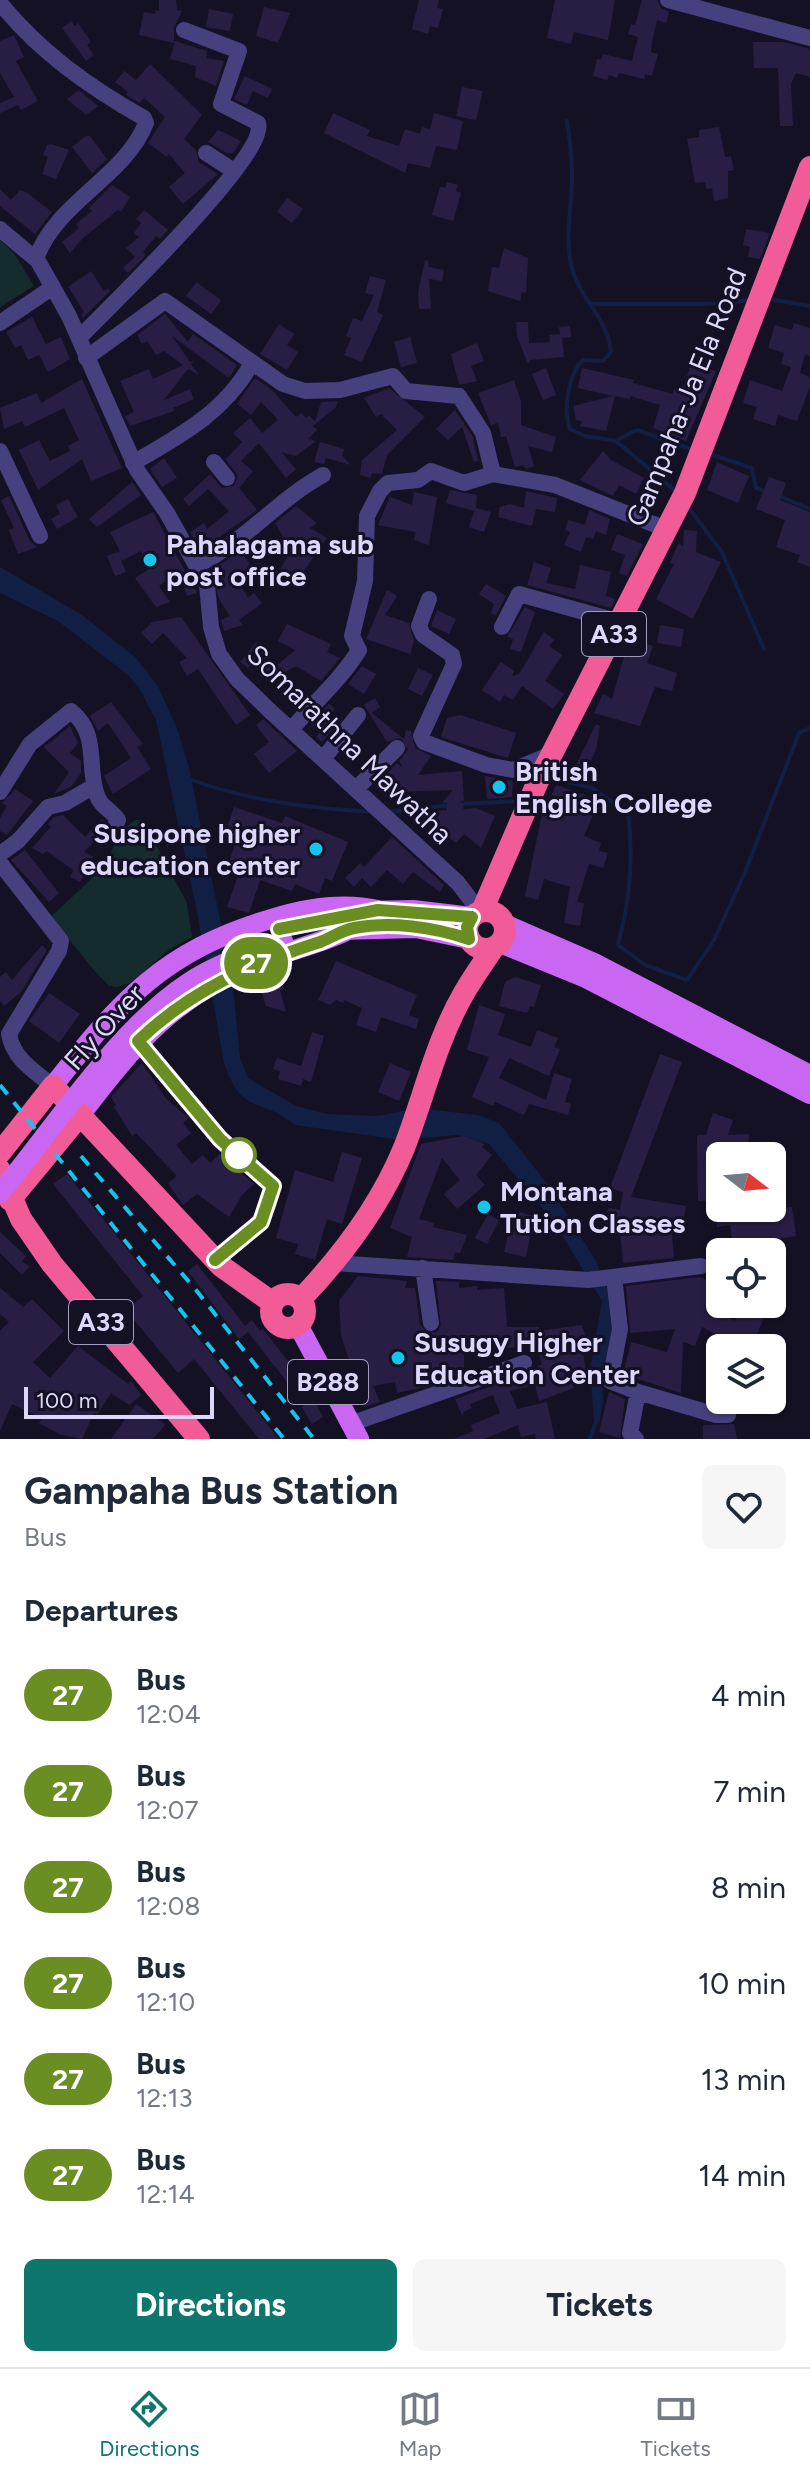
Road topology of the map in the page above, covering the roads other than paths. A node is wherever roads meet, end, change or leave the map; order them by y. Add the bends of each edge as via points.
1 (668, 0) edge
2 (0, 3) edge
3 (184, 30) dead end
4 (810, 38) edge
5 (206, 153) dead end
6 (810, 167) edge
7 (234, 171) junction
8 (0, 229) edge
9 (36, 259) junction
10 (53, 287) junction
11 (0, 323) edge
12 (79, 338) junction
13 (86, 358) junction
14 (252, 363) junction
15 (0, 451) edge
16 (214, 462) dead end
17 (133, 463) junction
18 (493, 474) junction
19 (323, 475) dead end
20 (227, 478) dead end
21 (666, 529) junction
22 (40, 536) dead end
23 (197, 565) junction
24 (429, 599) dead end
25 (620, 622) junction
26 (502, 627) dead end
27 (358, 715) dead end
28 (291, 730) junction
29 (397, 748) dead end
30 (549, 758) junction
31 (323, 759) junction
32 (94, 786) junction
33 (356, 789) junction
34 (0, 792) edge
35 (114, 828) dead end
36 (0, 854) edge
37 (0, 863) edge
38 (378, 910) junction
39 (486, 928) junction
40 (350, 929) junction
41 (281, 935) junction
42 (138, 1041) junction
43 (810, 1075) edge
44 (53, 1086) junction
45 (810, 1094) edge
46 (81, 1114) junction
47 (0, 1153) edge
48 (0, 1171) edge
49 (5, 1196) edge
50 (215, 1260) junction
51 (334, 1263) junction
52 (701, 1266) dead end
53 (423, 1268) junction
54 (610, 1278) junction
55 (301, 1299) junction
56 (273, 1303) junction
57 (431, 1323) dead end
58 (298, 1325) junction
59 (524, 1363) dead end
60 (638, 1392) junction
61 (728, 1415) dead end
62 (355, 1432) edge
63 (199, 1439) edge
64 (636, 1439) edge

1 - 4 street
2 - 9 street via 47,53 146,123 115,165 47,235
3 - 7 street via 239,51 221,104 261,129
5 - 7 street
6 - 21 highway, Gampaha-Ja Ela Road / A33 via 702,452
7 - 12 street via 136,284
8 - 9 street, Somarathna Mawatha
9 - 10 street, Somarathna Mawatha
10 - 11 street
10 - 12 street, Somarathna Mawatha
12 - 13 street, Somarathna Mawatha
13 - 14 street via 165,301
13 - 17 street, Somarathna Mawatha
14 - 17 street via 204,421
14 - 18 street via 283,384 305,391 363,386 389,375 406,391 459,396 483,433
15 - 22 street
16 - 20 street
17 - 23 street, Somarathna Mawatha
18 - 21 street via 555,485
18 - 28 street via 464,483 431,471 418,480 388,483 380,491 366,526 368,564 352,636 359,650 332,688
19 - 23 street
21 - 25 highway, Gampaha-Ja Ela Road / A33
23 - 28 street, Somarathna Mawatha via 207,585 219,654 237,679
24 - 30 street via 419,626 423,635 452,655 454,664 421,736 424,742 513,770
25 - 26 street via 519,594
25 - 30 highway, Gampaha-Ja Ela Road / A33
27 - 31 street
28 - 31 street, Somarathna Mawatha
29 - 33 street
30 - 39 highway, Gampaha-Ja Ela Road / A33 via 506,862
31 - 33 street, Somarathna Mawatha
32 - 34 street via 89,733 71,711 30,744
32 - 35 street via 103,809 118,820
32 - 36 street via 48,807
33 - 39 street, Somarathna Mawatha via 458,883
37 - 44 street via 61,941 9,1034 10,1045 25,1064
38 - 39 main road
38 - 41 main road
38 - 44 main road via 319,908 230,932 193,948 134,991
39 - 40 main road
39 - 43 main road via 594,963
39 - 45 main road
39 - 51 highway, Gampaha-Ja Ela Road / A33 via 404,1148 362,1227
40 - 41 main road
40 - 42 main road via 236,972 175,1007
41 - 48 main road, Fly Over via 199,964 145,1002
41 - 49 main road, Fly Over, bridge via 204,973 155,1009 113,1053
42 - 46 main road
42 - 50 street via 220,1139 273,1186 261,1222
44 - 46 highway
44 - 47 highway
46 - 49 highway
46 - 50 highway
48 - 49 highway, A33
49 - 63 highway, A33 via 52,1264
50 - 56 highway
51 - 53 street
51 - 55 highway, Gampaha-Ja Ela Road / A33
52 - 54 street
53 - 54 street
53 - 57 street
54 - 60 street via 620,1329 610,1381
55 - 56 highway via 283,1295
55 - 58 highway via 305,1313
56 - 58 highway via 277,1323 287,1328
58 - 62 main road, B288
59 - 62 street
60 - 61 street
60 - 64 street via 629,1427

